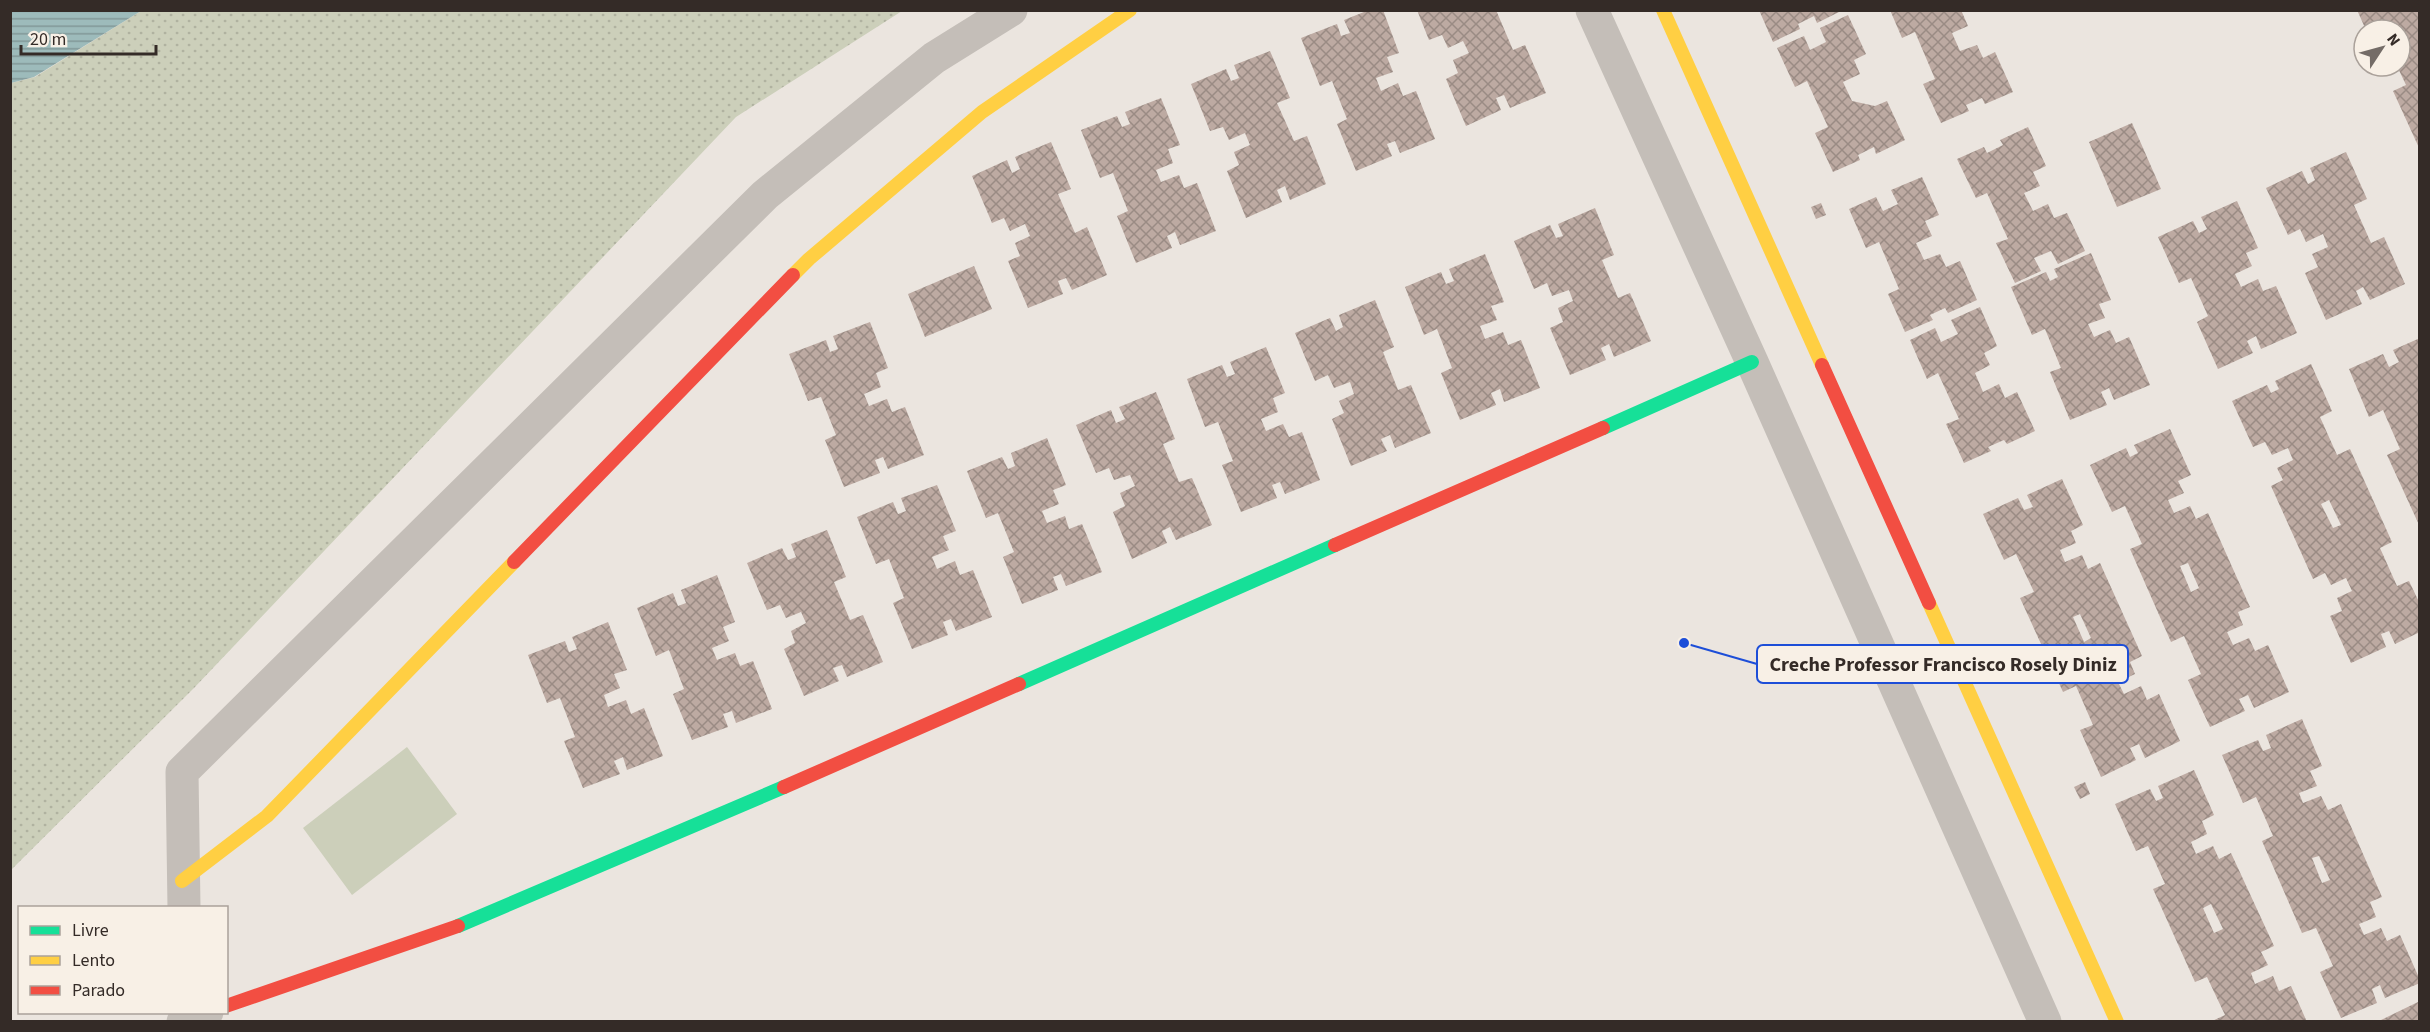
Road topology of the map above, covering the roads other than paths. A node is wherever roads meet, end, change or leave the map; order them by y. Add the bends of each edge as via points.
1 (1011, 10) edge
2 (1130, 10) edge
3 (1592, 10) edge
4 (1663, 10) edge
5 (1752, 362) junction
6 (183, 894) edge
7 (228, 1005) edge
8 (2045, 1022) edge
9 (2117, 1022) edge

1 - 6 street via 934,58 765,195 182,772
2 - 6 street via 982,112 809,259 267,816
3 - 5 street
4 - 9 street
5 - 7 street via 447,931
5 - 8 street

